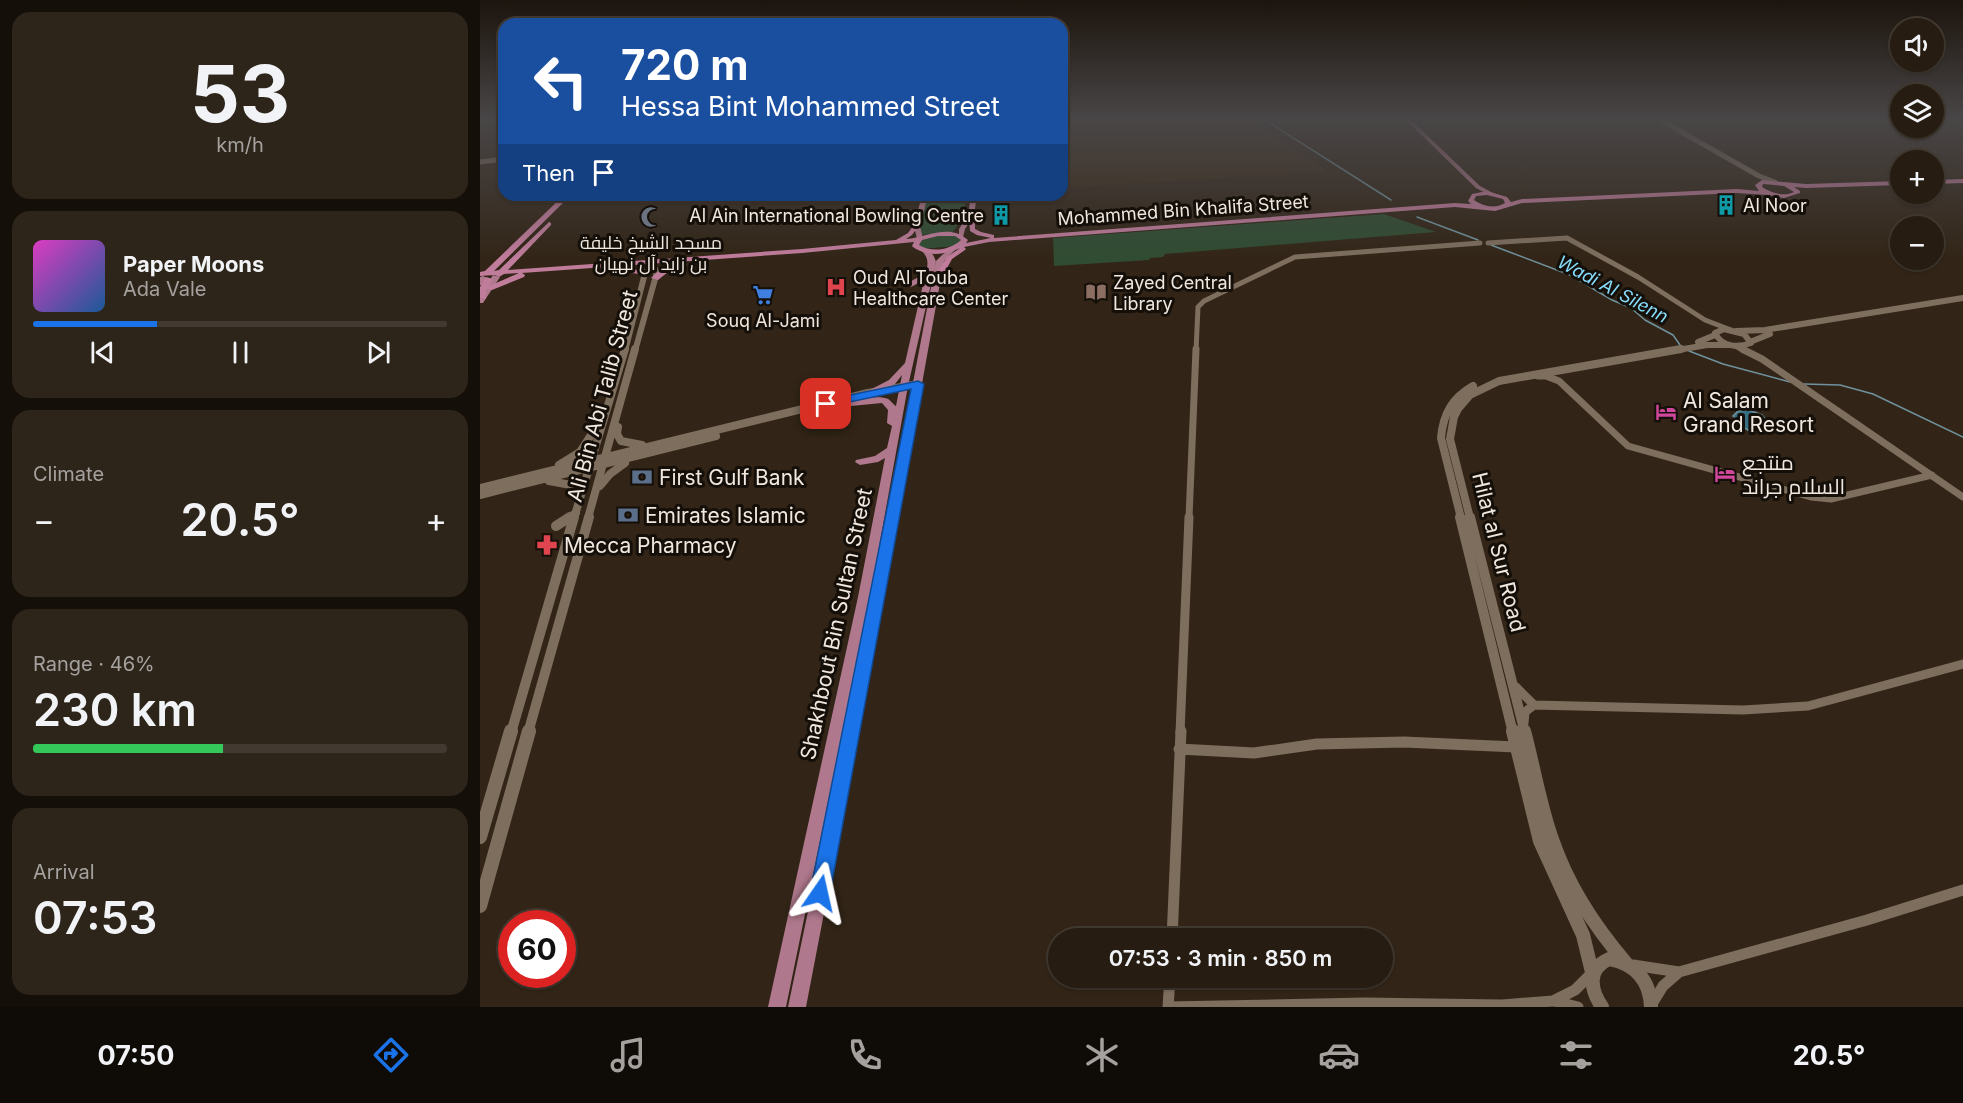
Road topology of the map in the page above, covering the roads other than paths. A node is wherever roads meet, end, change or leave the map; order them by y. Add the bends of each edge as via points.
1 (1449, 165) edge
2 (1455, 165) edge
3 (1733, 165) edge
4 (1740, 165) edge
5 (1775, 182) junction
6 (1963, 183) edge
7 (1759, 184) junction
8 (1786, 184) junction
9 (1944, 184) edge
10 (1890, 185) edge
11 (1890, 185) edge
12 (1798, 192) junction
13 (1769, 193) junction
14 (1491, 194) junction
15 (1473, 196) junction
16 (1502, 196) junction
17 (562, 201) edge
18 (572, 201) edge
19 (923, 201) edge
20 (973, 201) edge
21 (1509, 204) junction
22 (1480, 206) junction
23 (972, 213) junction
24 (918, 223) junction
25 (962, 236) junction
26 (999, 236) junction
27 (1010, 238) junction
28 (873, 245) junction
29 (920, 245) junction
30 (514, 247) junction
31 (956, 247) junction
32 (728, 256) junction
33 (643, 262) junction
34 (684, 264) junction
35 (508, 265) junction
36 (653, 266) junction
37 (569, 267) junction
38 (615, 269) junction
39 (536, 270) junction
40 (582, 271) junction
41 (645, 273) junction
42 (488, 275) edge
43 (521, 275) junction
44 (933, 276) junction
45 (655, 278) junction
46 (909, 285) dead end
47 (489, 288) junction
48 (481, 299) edge
49 (1963, 300) edge
50 (1705, 320) junction
51 (1734, 330) junction
52 (1715, 334) junction
53 (915, 341) junction
54 (1750, 343) junction
55 (1732, 345) junction
56 (1682, 347) junction
57 (912, 355) junction
58 (1762, 359) junction
59 (1579, 367) junction
60 (1520, 377) junction
61 (1559, 381) junction
62 (918, 384) junction
63 (903, 389) junction
64 (868, 393) junction
65 (851, 403) junction
66 (618, 414) junction
67 (604, 415) junction
68 (895, 432) junction
69 (686, 437) junction
70 (670, 448) junction
71 (892, 449) junction
72 (604, 461) junction
73 (590, 465) junction
74 (888, 468) junction
75 (1932, 475) junction
76 (506, 485) junction
77 (480, 488) edge
78 (484, 497) edge
79 (1963, 497) edge
80 (579, 499) junction
81 (576, 513) junction
82 (589, 516) junction
83 (556, 526) dead end
84 (1503, 657) junction
85 (1963, 664) edge
86 (1534, 705) junction
87 (1521, 747) junction
88 (1179, 749) junction
89 (480, 837) edge
90 (1963, 890) edge
91 (480, 906) edge
92 (1172, 928) edge
93 (1627, 963) junction
94 (1592, 972) junction
95 (1679, 972) junction
96 (1169, 988) edge
97 (1553, 1001) junction
98 (1651, 1006) edge
99 (777, 1007) edge
100 (797, 1007) edge
101 (1168, 1007) edge
102 (1578, 1007) edge
103 (1602, 1007) edge

1 - 15 main road via 1474,189
2 - 14 main road
3 - 7 main road
4 - 5 main road
5 - 7 highway
5 - 8 highway
6 - 9 highway
7 - 13 highway
7 - 16 highway via 1745,188
8 - 10 highway
8 - 12 highway
11 - 12 highway
12 - 13 highway via 1790,196
13 - 21 highway via 1737,191
14 - 15 highway, Mohammed Bin Khalifa Street
14 - 16 highway, Mohammed Bin Khalifa Street
15 - 22 highway via 1472,202
15 - 26 highway, Mohammed Bin Khalifa Street via 1443,202
16 - 21 highway
17 - 30 highway
18 - 35 highway
19 - 24 main road, Shakhbout Bin Sultan Street
20 - 23 main road
21 - 22 highway, Mohammed Bin Khalifa Street via 1500,208
22 - 27 highway, Mohammed Bin Khalifa Street via 1459,204
23 - 25 main road
23 - 26 highway via 974,231
24 - 28 highway via 904,238
24 - 29 main road, Shakhbout Bin Sultan Street
25 - 26 highway, Mohammed Bin Khalifa Street
25 - 29 highway, Mohammed Bin Khalifa Street via 942,234
25 - 31 highway via 964,242
27 - 31 highway, Mohammed Bin Khalifa Street
27 - 44 highway via 961,249
28 - 29 highway
28 - 32 highway
29 - 31 highway, Mohammed Bin Khalifa Street
29 - 34 highway
29 - 44 main road, Shakhbout Bin Sultan Street via 932,260
30 - 42 highway
30 - 42 highway
31 - 44 main road, Shakhbout Bin Sultan Street via 942,259
32 - 33 highway
32 - 36 highway
33 - 36 highway
33 - 37 highway
33 - 40 highway
34 - 36 highway
34 - 45 highway
35 - 39 highway
35 - 42 highway
36 - 38 highway
36 - 41 main road, Ali Bin Abi Talib Street
36 - 45 main road, Ali Bin Abi Talib Street via 657,269
37 - 39 highway
37 - 42 highway
38 - 40 highway
38 - 41 highway
39 - 42 highway
40 - 43 highway
41 - 67 main road, Ali Bin Abi Talib Street
42 - 43 highway
42 - 47 main road
42 - 48 highway
43 - 47 highway
44 - 46 main road
44 - 53 main road, Shakhbout Bin Sultan Street
44 - 62 main road, Shakhbout Bin Sultan Street
45 - 66 main road, Ali Bin Abi Talib Street
47 - 48 main road
49 - 51 main road via 1765,330
49 - 54 main road via 1769,334
50 - 51 street
50 - 52 street
50 - 88 street via 1567,238 1295,257 1198,307
51 - 52 main road, Hilat al Sur Road
51 - 54 main road via 1745,335
52 - 55 main road via 1720,341
52 - 56 main road, Hilat al Sur Road
53 - 57 main road, Shakhbout Bin Sultan Street
53 - 62 main road via 910,382
54 - 55 main road, Hilat al Sur Road
54 - 58 street
55 - 56 main road, Hilat al Sur Road
55 - 58 street
56 - 59 main road, Hilat al Sur Road
56 - 87 main road, Hilat al Sur Road via 1489,379 1460,395 1447,410 1441,438
57 - 63 main road, Shakhbout Bin Sultan Street
57 - 64 main road via 897,378
58 - 75 street
59 - 60 main road, Hilat al Sur Road
59 - 61 street via 1561,372 1557,376
60 - 61 street via 1546,376
60 - 84 main road, Hilat al Sur Road via 1499,381 1472,394 1453,414 1450,433
61 - 75 street via 1628,446 1811,497 1831,499
62 - 63 main road
62 - 100 main road, Shakhbout Bin Sultan Street
63 - 64 main road
63 - 65 main road
63 - 68 main road, Shakhbout Bin Sultan Street
64 - 69 main road
65 - 68 main road via 889,403
65 - 70 main road
66 - 69 main road via 617,438 626,444
66 - 72 main road, Ali Bin Abi Talib Street
67 - 73 main road, Ali Bin Abi Talib Street
67 - 76 main road via 575,457
68 - 71 main road, Shakhbout Bin Sultan Street
69 - 72 main road
70 - 72 main road
70 - 82 main road via 614,470 600,484
71 - 74 main road, Shakhbout Bin Sultan Street
71 - 74 main road via 878,459 860,464 879,463
72 - 73 main road
72 - 82 main road, Ali Bin Abi Talib Street
73 - 76 main road
73 - 80 main road, Ali Bin Abi Talib Street
74 - 99 main road, Shakhbout Bin Sultan Street
75 - 79 street
76 - 77 main road
76 - 78 main road
76 - 80 main road via 562,482 575,489
80 - 81 main road, Ali Bin Abi Talib Street
81 - 83 main road
81 - 89 main road, Ali Bin Abi Talib Street
82 - 91 main road, Ali Bin Abi Talib Street
84 - 86 street via 1518,690
84 - 87 main road, Hilat al Sur Road
85 - 86 street via 1808,706 1743,710
86 - 87 street via 1525,712
87 - 88 street via 1404,742 1317,744 1254,753
87 - 93 main road, Hilat al Sur Road via 1559,860 1596,929
87 - 94 main road, Hilat al Sur Road via 1540,841 1583,935
88 - 92 street
90 - 95 street
93 - 94 main road via 1609,959
93 - 95 street
93 - 98 main road, Hilat al Sur Road via 1648,987
94 - 97 street via 1575,990
94 - 103 main road, Hilat al Sur Road via 1594,994
95 - 98 street via 1663,986
96 - 101 street
97 - 101 street via 1502,1005
97 - 102 street

